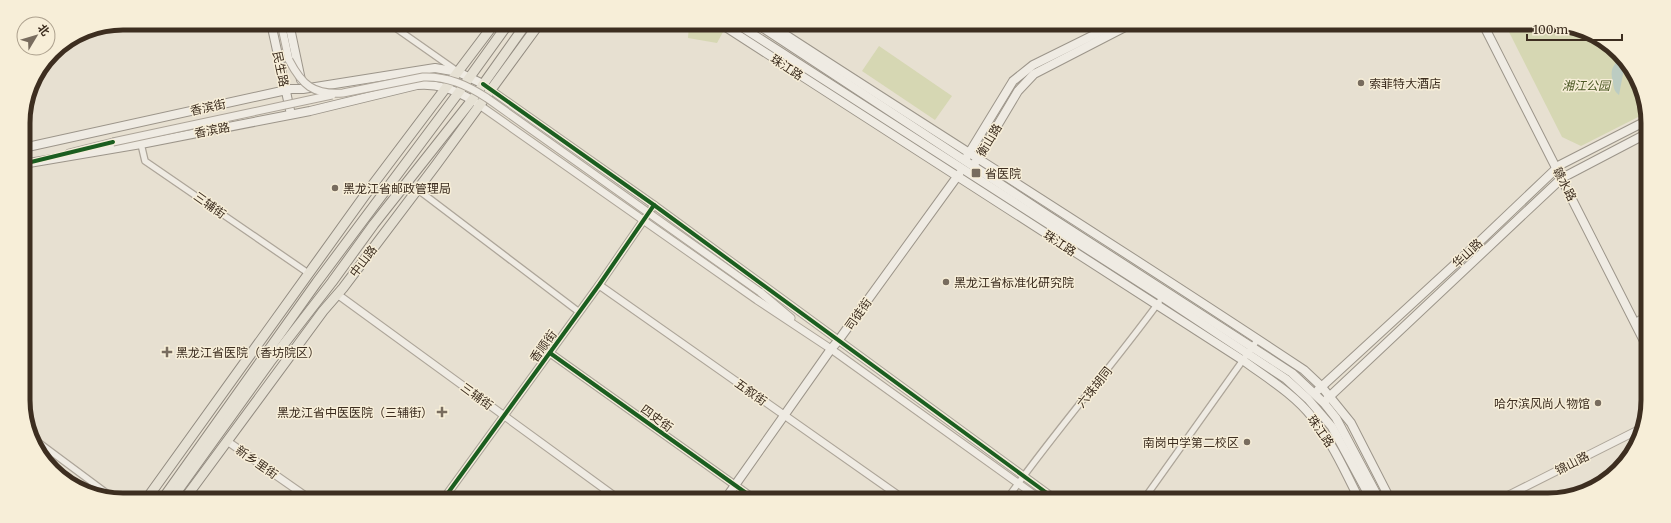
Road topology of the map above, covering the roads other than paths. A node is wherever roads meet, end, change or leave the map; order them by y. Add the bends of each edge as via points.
1 (272, 30) edge
2 (283, 30) edge
3 (290, 30) edge
4 (398, 30) edge
5 (490, 30) edge
6 (504, 30) edge
7 (522, 30) edge
8 (534, 30) edge
9 (730, 30) edge
10 (746, 30) edge
11 (766, 30) edge
12 (778, 30) edge
13 (1104, 30) edge
14 (1119, 30) edge
15 (1486, 30) edge
16 (1492, 30) edge
17 (458, 72) junction
18 (471, 77) junction
19 (446, 87) junction
20 (487, 87) junction
21 (303, 89) junction
22 (285, 90) junction
23 (459, 92) junction
24 (343, 93) junction
25 (476, 102) junction
26 (291, 114) junction
27 (1641, 124) edge
28 (1641, 137) edge
29 (141, 144) junction
30 (30, 146) edge
31 (967, 157) junction
32 (30, 162) edge
33 (30, 162) edge
34 (975, 162) junction
35 (1558, 166) junction
36 (964, 171) junction
37 (956, 176) junction
38 (1563, 177) junction
39 (392, 181) junction
40 (417, 189) junction
41 (368, 191) junction
42 (654, 205) junction
43 (370, 211) junction
44 (400, 213) junction
45 (644, 220) junction
46 (374, 224) junction
47 (326, 270) junction
48 (308, 273) junction
49 (332, 282) junction
50 (599, 285) junction
51 (337, 294) junction
52 (1162, 297) junction
53 (292, 298) junction
54 (1157, 305) junction
55 (323, 311) junction
56 (579, 312) junction
57 (1641, 317) edge
58 (1641, 335) edge
59 (1258, 339) junction
60 (820, 342) junction
61 (838, 342) junction
62 (831, 349) junction
63 (1251, 350) junction
64 (550, 353) junction
65 (1244, 361) junction
66 (1321, 386) junction
67 (1311, 396) junction
68 (1330, 396) junction
69 (1301, 405) junction
70 (1321, 406) junction
71 (504, 416) junction
72 (785, 416) junction
73 (1311, 416) junction
74 (1636, 431) edge
75 (227, 440) junction
76 (41, 444) edge
77 (1023, 476) junction
78 (1018, 483) junction
79 (735, 486) junction
80 (104, 491) edge
81 (151, 493) edge
82 (167, 493) edge
83 (176, 493) edge
84 (189, 493) edge
85 (301, 493) edge
86 (448, 493) edge
87 (610, 493) edge
88 (730, 493) edge
89 (746, 493) edge
90 (895, 493) edge
91 (1011, 493) edge
92 (1032, 493) edge
93 (1047, 493) edge
94 (1148, 493) edge
95 (1356, 493) edge
96 (1368, 493) edge
97 (1376, 493) edge
98 (1387, 493) edge
99 (1513, 493) edge

1 - 22 main road, 民生路
2 - 24 street, bridge via 289,60 306,85 322,92
3 - 21 main road, 民生路
4 - 17 street
5 - 17 main road
6 - 18 main road
7 - 20 main road, 中山路
8 - 20 main road, 中山路
9 - 37 main road, 珠江路
10 - 36 main road, 珠江路
11 - 31 main road, 珠江路
12 - 31 main road, 珠江路
13 - 31 main road, 衡山路 via 1022,73 1014,81
14 - 34 main road, 衡山路 via 1034,74 1018,91
15 - 35 main road, 赣水路
16 - 35 main road, 赣水路
17 - 18 main road, 香滨街
17 - 19 main road
17 - 21 main road, 香滨街 via 435,68 415,70
18 - 20 main road, 香滨街
18 - 23 main road, 中山路
19 - 23 main road, 香滨路
19 - 26 main road, 香滨路 via 424,84
19 - 41 main road
20 - 25 main road, 中山路
20 - 42 street
21 - 22 main road, 香滨街
22 - 26 main road, 民生路
22 - 30 main road, 香滨街
23 - 25 main road, 香滨路
23 - 39 main road, 中山路
24 - 32 street, bridge
24 - 60 street, bridge via 423,77 459,82 487,98 760,292
25 - 40 main road, 中山路
25 - 45 street
25 - 46 main road, 中山路
26 - 29 main road, 香滨路
27 - 35 main road, 华山路
28 - 38 main road, 华山路
29 - 33 main road, 香滨路
29 - 48 street, 三辅街 via 145,161
31 - 34 main road, 珠江路
31 - 36 main road, 衡山路
34 - 36 main road, 衡山路
34 - 59 main road, 珠江路
34 - 63 main road, 珠江路
35 - 38 main road, 赣水路
35 - 66 main road, 华山路 via 1477,244
36 - 37 main road, 司徒街
36 - 52 main road, 珠江路
37 - 54 main road, 珠江路
37 - 61 main road, 司徒街
38 - 57 main road, 赣水路
38 - 58 main road, 赣水路
38 - 68 main road, 华山路
39 - 41 main road via 379,189
39 - 43 main road, 中山路
40 - 44 main road, 中山路
40 - 56 street
41 - 43 main road
41 - 48 main road
42 - 45 street, 香顺街
42 - 61 street
43 - 47 main road, 中山路
44 - 46 main road
44 - 51 main road, 中山路
45 - 50 street, 香顺街
45 - 60 street
46 - 49 main road, 中山路
47 - 53 main road
47 - 82 main road, 中山路
48 - 53 main road
49 - 55 main road
49 - 83 main road, 中山路 via 270,362
50 - 56 street, 香顺街
50 - 72 street, 五叙街
51 - 55 main road, 中山路
51 - 71 street, 三辅街
52 - 54 street, 六珠胡同
52 - 63 main road, 珠江路
53 - 81 main road
54 - 65 main road, 珠江路
54 - 77 street, 六珠胡同
55 - 75 main road, 中山路
56 - 64 street, 香顺街
59 - 63 street
59 - 66 main road, 珠江路 via 1304,370
60 - 62 street
61 - 62 main road, 司徒街
61 - 77 street
62 - 72 main road, 司徒街
62 - 78 street
63 - 65 street
63 - 67 main road, 珠江路 via 1292,373
64 - 71 street, 香顺街
64 - 79 street, 四史街
65 - 69 main road, 珠江路
65 - 94 street
66 - 67 main road, 华山路
66 - 68 main road, 珠江路
67 - 69 main road, 华山路
67 - 70 main road, 珠江路
68 - 70 main road, 华山路
68 - 98 main road, 珠江路 via 1351,423
69 - 73 main road, 珠江路
70 - 73 main road, 华山路
70 - 96 main road, 珠江路
70 - 97 main road, 珠江路 via 1342,428
71 - 86 street, 香顺街
71 - 87 street, 三辅街
72 - 79 main road, 司徒街
72 - 90 street, 五叙街
73 - 95 main road, 珠江路 via 1328,439
74 - 99 street, 锦山路
75 - 84 main road, 中山路
75 - 85 street, 新乡里街
76 - 80 street
77 - 78 street, 六珠胡同
77 - 93 street
78 - 91 street, 六珠胡同
78 - 92 street
79 - 88 main road, 司徒街
79 - 89 street, 四史街

